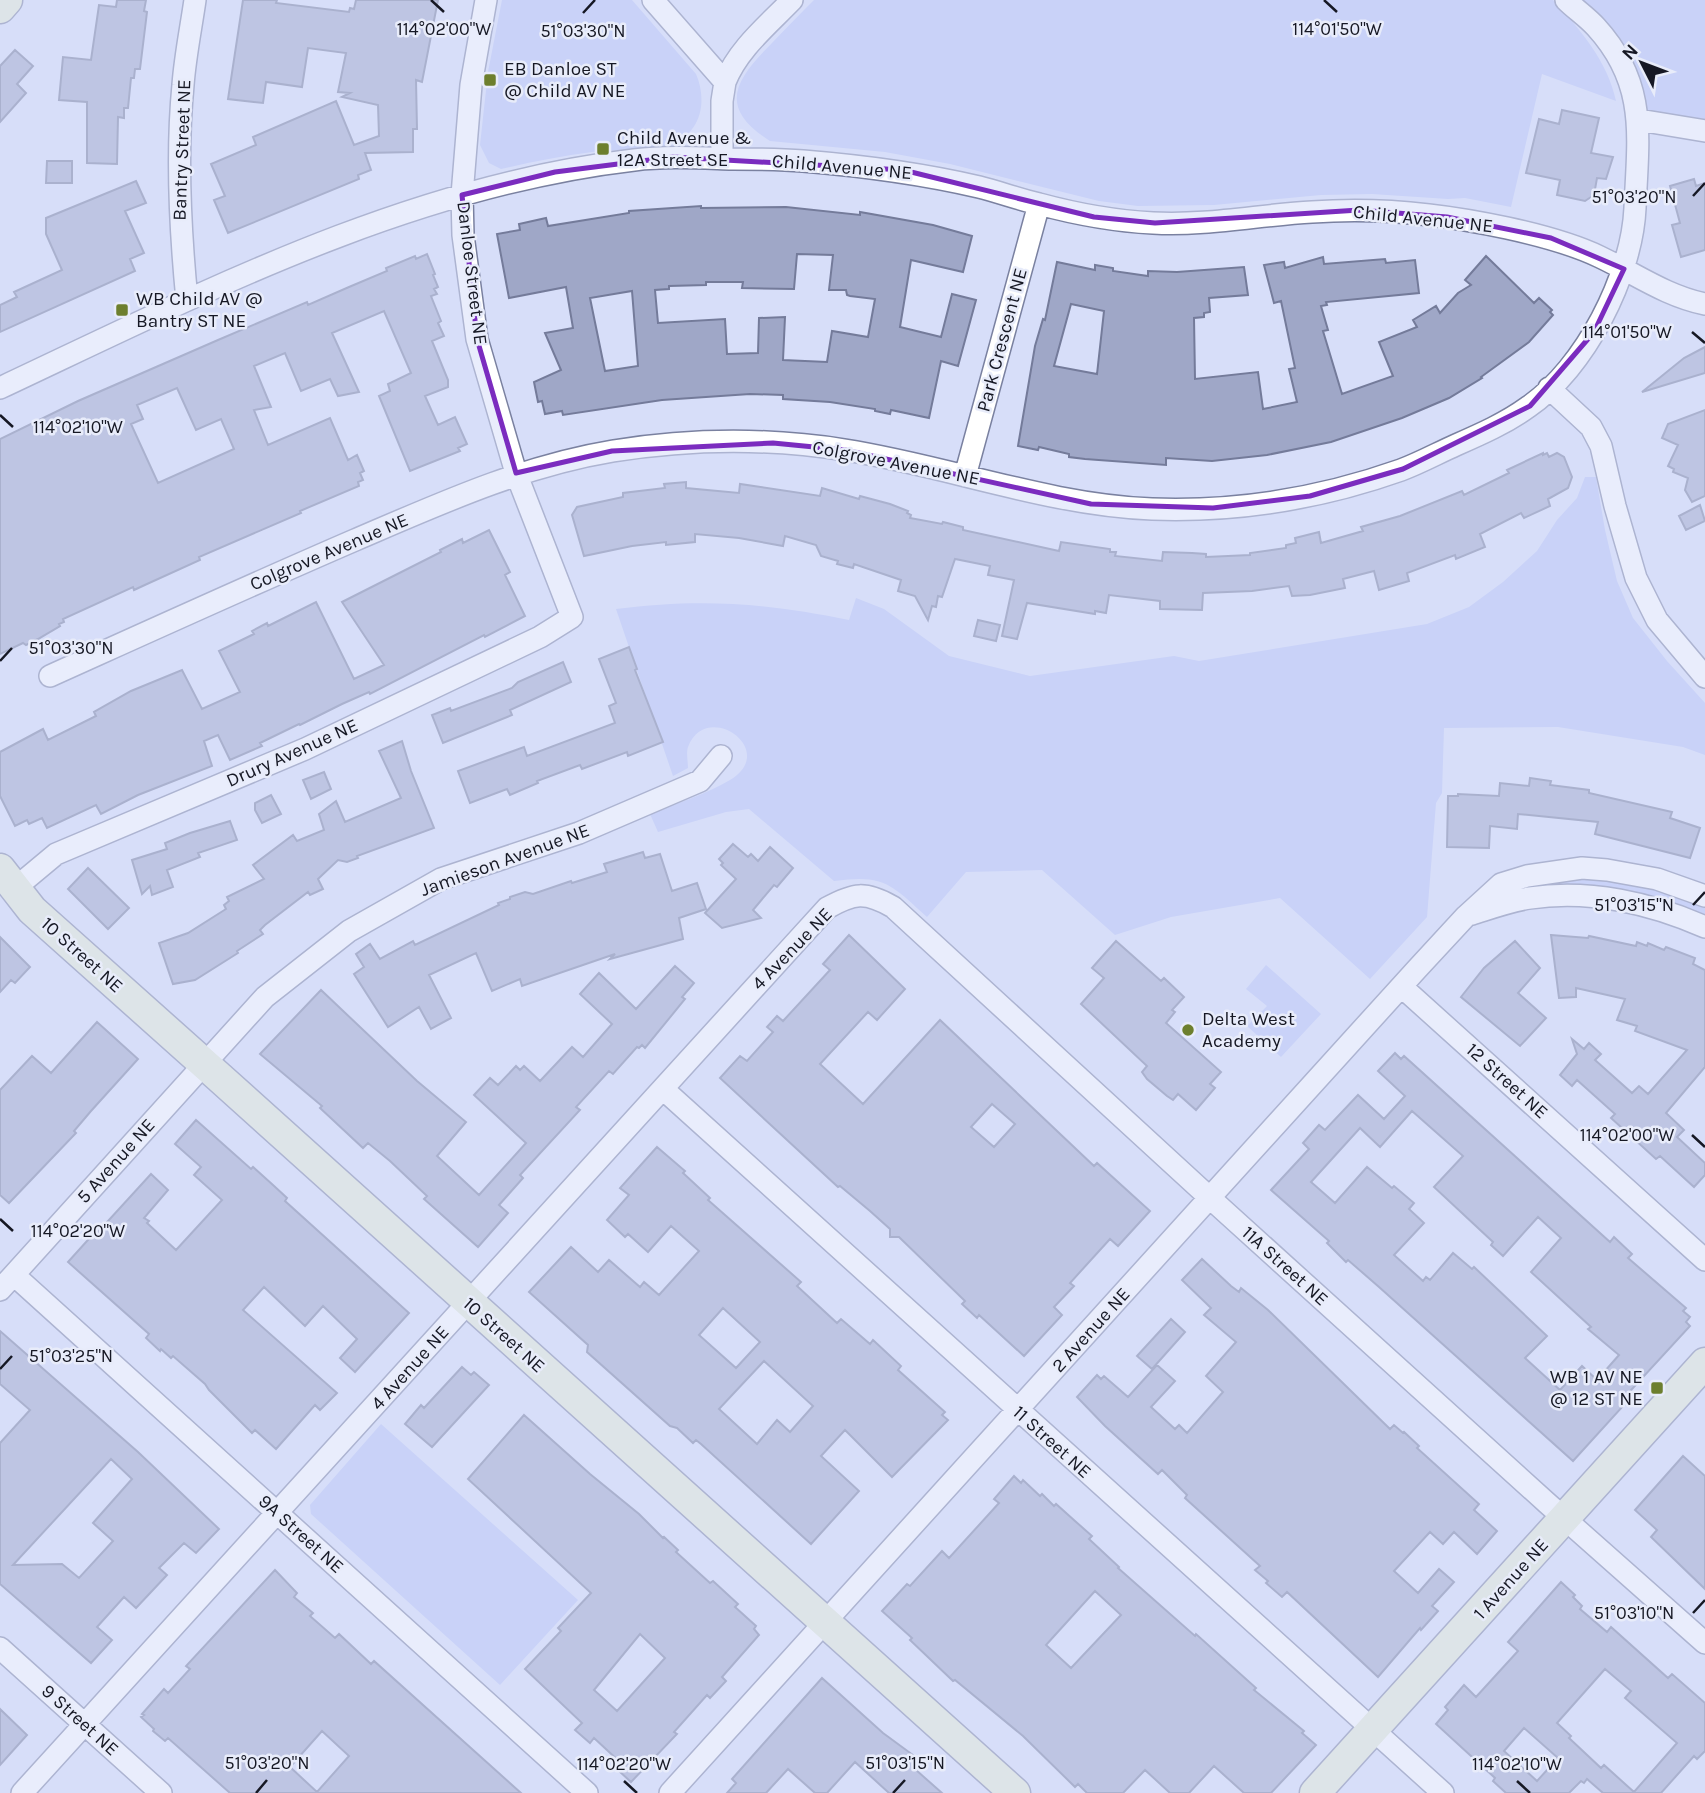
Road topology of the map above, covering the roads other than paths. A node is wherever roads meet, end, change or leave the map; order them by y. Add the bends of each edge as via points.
1 (7, 0) edge
2 (195, 0) edge
3 (486, 0) edge
4 (653, 0) edge
5 (792, 0) edge
6 (1566, 0) edge
7 (0, 8) edge
8 (725, 82) junction
9 (1639, 120) junction
10 (1705, 131) edge
11 (722, 158) junction
12 (461, 195) junction
13 (1039, 204) junction
14 (1624, 269) junction
15 (187, 300) junction
16 (1705, 304) edge
17 (0, 388) edge
18 (1549, 388) junction
19 (516, 474) junction
20 (965, 476) junction
21 (572, 617) joint
22 (50, 676) dead end
23 (1705, 677) edge
24 (721, 757) dead end
25 (7, 879) edge
26 (863, 895) joint
27 (1705, 896) edge
28 (1466, 916) junction
29 (1705, 927) edge
30 (1402, 986) junction
31 (204, 1063) junction
32 (663, 1089) junction
33 (1210, 1198) junction
34 (1705, 1260) edge
35 (7, 1283) edge
36 (468, 1303) junction
37 (1705, 1363) edge
38 (1016, 1410) junction
39 (277, 1512) junction
40 (1565, 1519) junction
41 (825, 1623) junction
42 (1705, 1643) edge
43 (0, 1647) edge
44 (84, 1724) junction
45 (1374, 1730) junction
46 (22, 1793) edge
47 (161, 1793) edge
48 (587, 1793) edge
49 (670, 1793) edge
50 (1014, 1793) edge
51 (1315, 1793) edge
52 (1443, 1793) edge

1 - 7 street
2 - 15 street, Bantry Street NE via 180,149 180,231
3 - 12 street, Danloe Street NE via 471,85
4 - 8 street
5 - 8 street via 743,51
6 - 9 street, Colgrove Avenue NE via 1616,54 1631,83
8 - 11 street
9 - 10 street
9 - 14 street, Colgrove Avenue NE via 1634,220
11 - 12 street, Child Avenue NE via 634,160 555,172
11 - 13 street, Child Avenue NE via 904,170
12 - 15 street, Child Avenue NE via 341,236
12 - 19 street, Danloe Street NE via 477,339
13 - 14 street, Child Avenue NE via 1094,217 1155,223 1359,210 1447,217 1551,238
13 - 20 street, Park Crescent NE
14 - 16 street, Child Avenue NE via 1656,288
14 - 18 street, Colgrove Avenue NE via 1594,332
15 - 17 street, Child Avenue NE
18 - 20 street, Colgrove Avenue NE via 1498,426 1403,469 1311,496 1213,508 1153,509 1091,504
18 - 23 street via 1591,427 1601,446 1636,578 1657,620
19 - 20 street, Colgrove Avenue NE via 612,451 736,442 845,450
19 - 21 street, Danloe Street NE
19 - 22 street, Colgrove Avenue NE
21 - 25 street, Drury Avenue NE via 304,749
24 - 31 street, Jamieson Avenue NE via 700,781 579,833 441,879 394,904 349,932 265,998
25 - 31 street, 10 Street NE via 32,910
26 - 32 street, 4 Avenue NE via 827,908
26 - 33 street, 11A Street NE via 893,907
27 - 28 street, 2 Avenue NE via 1644,877 1582,868 1501,884
28 - 29 street via 1531,898 1562,896 1624,901
28 - 30 street, 2 Avenue NE
30 - 33 street, 2 Avenue NE
30 - 34 street, 12 Street NE
31 - 35 street, 5 Avenue NE
31 - 36 street, 10 Street NE
32 - 36 street, 4 Avenue NE
32 - 38 street, 11 Street NE
33 - 38 street, 2 Avenue NE
33 - 40 street, 11A Street NE
35 - 39 street, 9A Street NE
36 - 39 street, 4 Avenue NE
36 - 41 street, 10 Street NE
37 - 40 street, 1 Avenue NE
38 - 41 street, 2 Avenue NE
38 - 45 street, 11 Street NE
39 - 44 street, 4 Avenue NE
39 - 48 street, 9A Street NE
40 - 42 street, 11A Street NE
40 - 45 street, 1 Avenue NE
41 - 49 street, 2 Avenue NE
41 - 50 street, 10 Street NE
43 - 44 street, 9 Street NE
44 - 46 street, 4 Avenue NE
44 - 47 street, 9 Street NE
45 - 51 street, 1 Avenue NE
45 - 52 street, 11 Street NE

